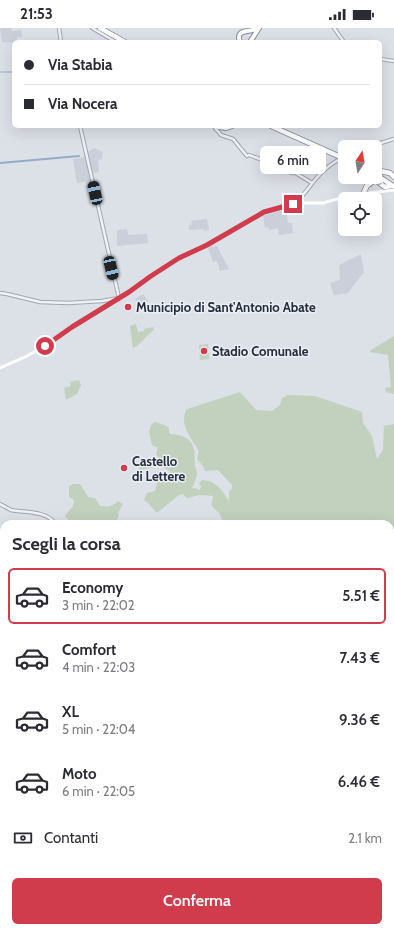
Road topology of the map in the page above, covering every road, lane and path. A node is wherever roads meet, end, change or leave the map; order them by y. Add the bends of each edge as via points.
1 (59, 28) edge
2 (92, 28) edge
3 (99, 28) edge
4 (259, 28) edge
5 (334, 28) edge
6 (244, 31) junction
7 (61, 40) edge
8 (113, 40) edge
9 (120, 40) edge
10 (240, 40) edge
11 (251, 40) edge
12 (252, 40) edge
13 (253, 40) edge
14 (343, 40) edge
15 (382, 59) edge
16 (394, 61) edge
17 (80, 128) edge
18 (218, 128) edge
19 (276, 128) edge
20 (394, 140) edge
21 (382, 143) edge
22 (338, 155) edge
23 (338, 161) edge
24 (382, 173) edge
25 (388, 173) junction
26 (382, 177) edge
27 (394, 177) edge
28 (310, 182) junction
29 (382, 182) edge
30 (369, 184) edge
31 (381, 184) edge
32 (393, 185) edge
33 (364, 192) edge
34 (370, 192) edge
35 (338, 199) edge
36 (296, 203) junction
37 (0, 293) edge
38 (119, 298) junction
39 (0, 368) edge
40 (0, 504) edge
41 (52, 520) edge

1 - 7 street
2 - 8 street
3 - 9 highway
4 - 6 highway
4 - 12 highway
4 - 13 highway
5 - 14 street
6 - 10 highway via 239,36
6 - 11 highway via 250,34
15 - 16 street
17 - 38 street
18 - 28 street via 221,135 232,139 248,155
19 - 22 highway
20 - 21 street
23 - 28 street
24 - 25 highway
25 - 27 highway
25 - 32 highway via 384,173 383,176
26 - 32 highway
28 - 36 street
29 - 32 highway
30 - 33 highway
31 - 32 highway via 385,187
32 - 34 main road
35 - 36 main road via 323,203
36 - 38 main road via 264,212 179,258
37 - 38 street via 40,302 68,303
38 - 39 main road via 45,346
40 - 41 street via 10,509 44,515

